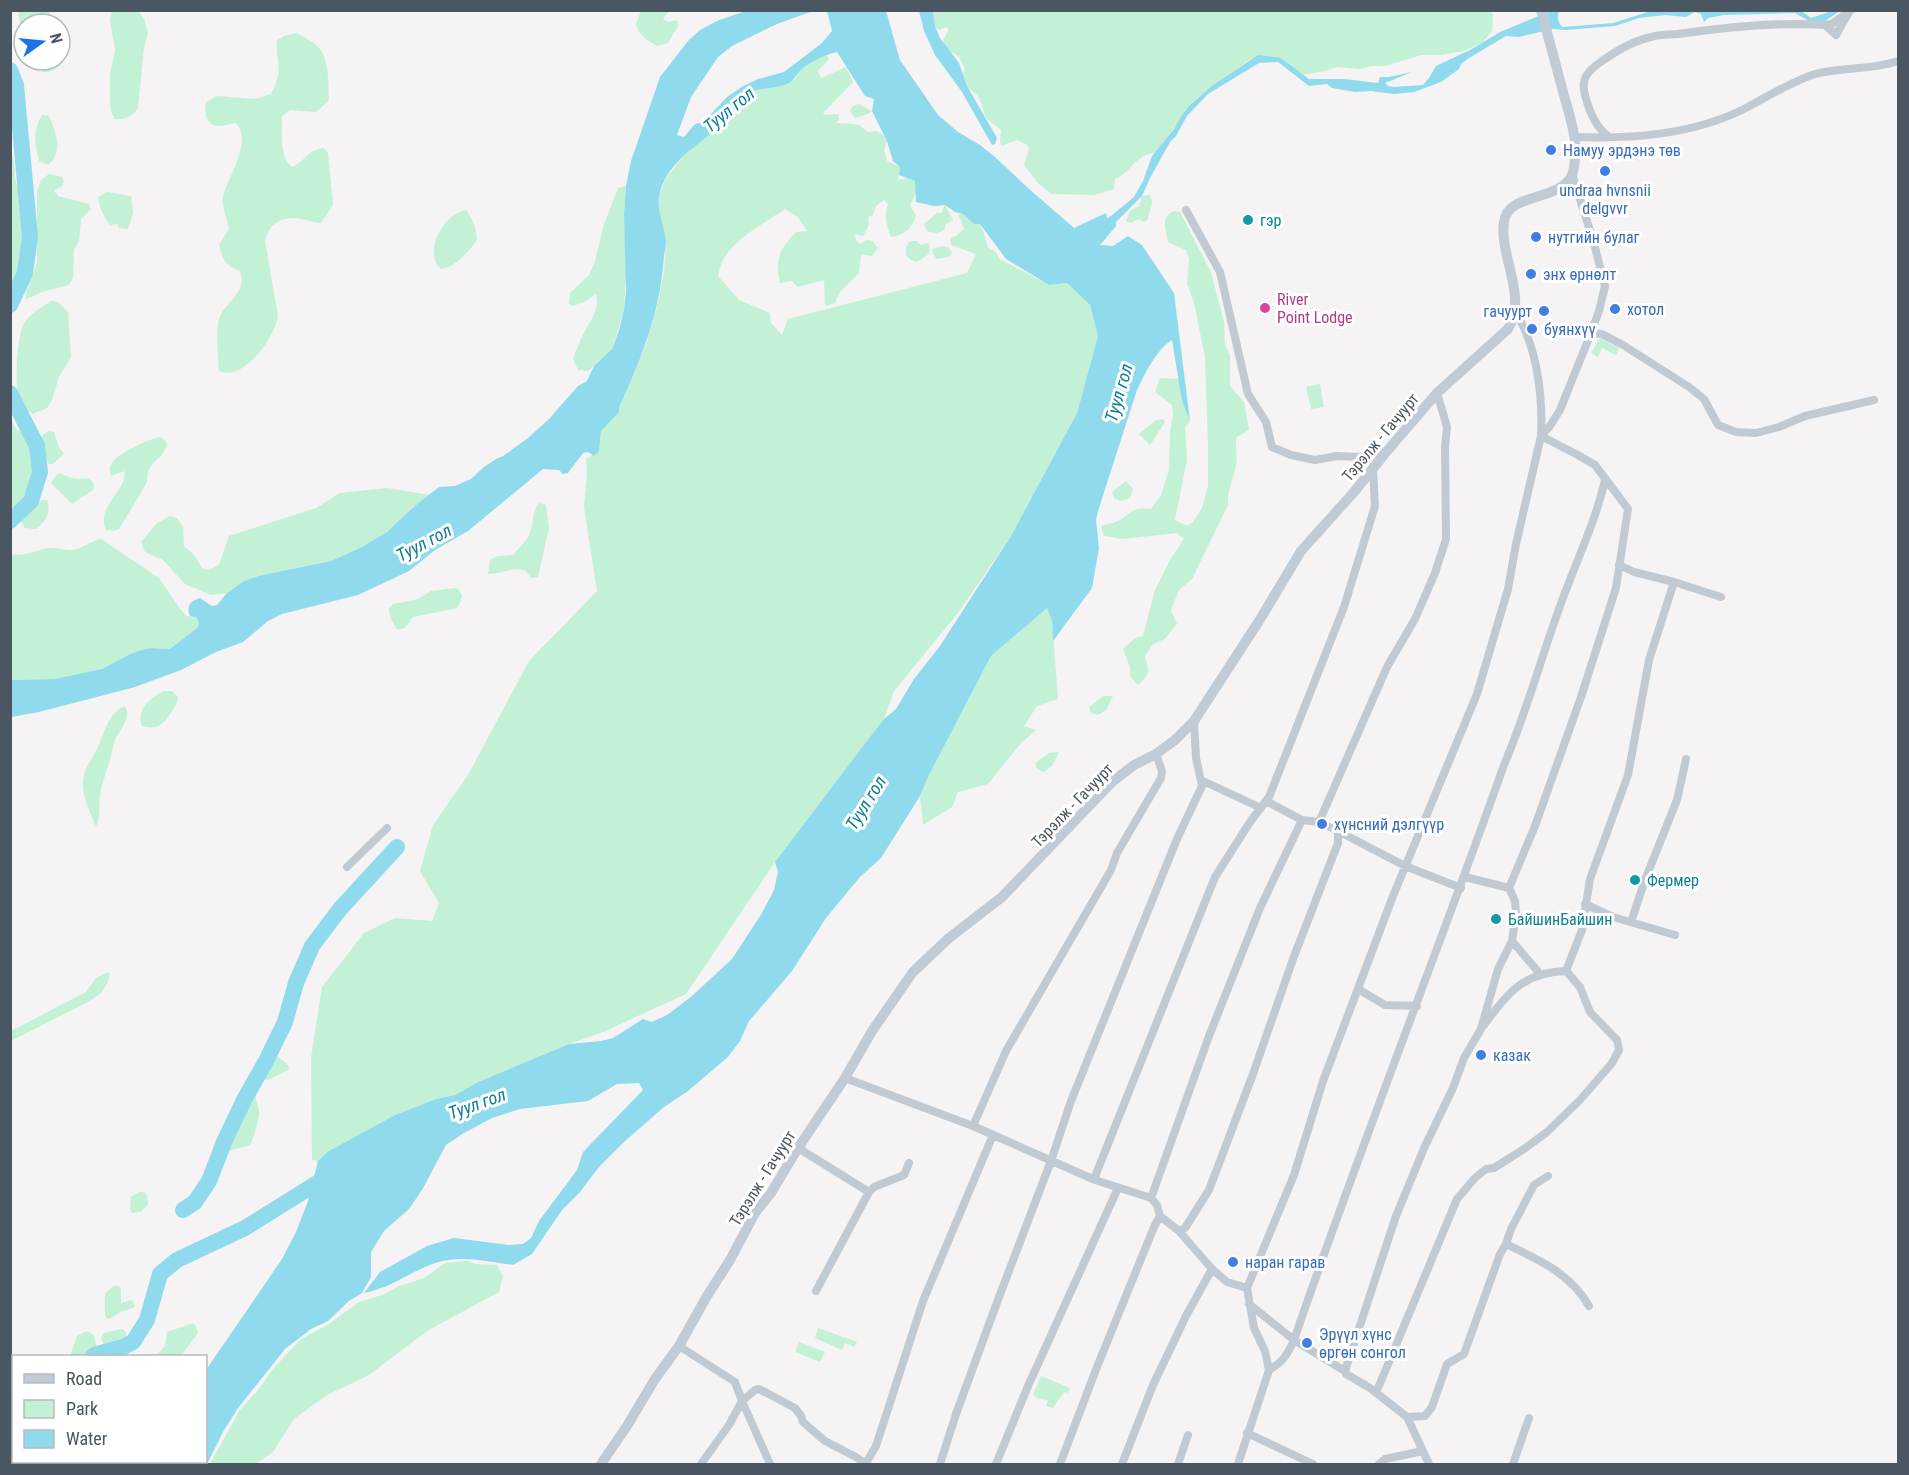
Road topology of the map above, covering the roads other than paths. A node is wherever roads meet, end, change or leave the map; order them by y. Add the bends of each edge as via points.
1 (1541, 10) edge
2 (1850, 11) edge
3 (1825, 26) junction
4 (1899, 61) edge
5 (1575, 137) junction
6 (1609, 137) junction
7 (1572, 174) junction
8 (1186, 210) dead end
9 (1515, 311) junction
10 (1592, 333) junction
11 (1437, 393) junction
12 (1874, 400) dead end
13 (1541, 436) junction
14 (1387, 451) junction
15 (1373, 470) junction
16 (1605, 480) junction
17 (1619, 565) junction
18 (1674, 582) junction
19 (1721, 597) dead end
20 (1194, 721) junction
21 (1156, 754) junction
22 (1686, 759) dead end
23 (1201, 780) junction
24 (1263, 805) junction
25 (1302, 820) junction
26 (1319, 822) junction
27 (387, 828) dead end
28 (1338, 831) junction
29 (1405, 866) junction
30 (347, 867) dead end
31 (1464, 877) junction
32 (1461, 888) junction
33 (1509, 888) junction
34 (1585, 904) junction
35 (1631, 922) junction
36 (1675, 935) dead end
37 (1512, 941) junction
38 (1566, 971) junction
39 (1540, 974) junction
40 (1358, 989) junction
41 (1417, 1006) junction
42 (1481, 1029) junction
43 (845, 1078) junction
44 (973, 1126) junction
45 (993, 1135) junction
46 (798, 1148) junction
47 (1052, 1161) junction
48 (909, 1163) dead end
49 (1548, 1176) dead end
50 (1095, 1180) junction
51 (1118, 1188) junction
52 (869, 1192) junction
53 (1151, 1198) junction
54 (1160, 1216) junction
55 (1179, 1231) junction
56 (1506, 1244) junction
57 (1212, 1269) junction
58 (1247, 1288) junction
59 (816, 1291) dead end
60 (1249, 1304) junction
61 (1589, 1305) dead end
62 (1293, 1340) junction
63 (679, 1346) junction
64 (1269, 1370) junction
65 (1345, 1371) junction
66 (1376, 1393) junction
67 (742, 1401) junction
68 (1407, 1417) junction
69 (1529, 1418) dead end
70 (1247, 1433) junction
71 (1188, 1435) dead end
72 (1423, 1451) junction
73 (1308, 1463) edge
74 (601, 1464) edge
75 (701, 1464) edge
76 (770, 1464) edge
77 (866, 1464) edge
78 (940, 1464) edge
79 (996, 1464) edge
80 (1060, 1464) edge
81 (1122, 1464) edge
82 (1178, 1464) edge
83 (1238, 1464) edge
84 (1379, 1464) edge
85 (1430, 1464) edge
86 (1513, 1464) edge

1 - 5 main road
2 - 3 street
2 - 3 street via 1836,35
3 - 6 street via 1775,23 1700,30 1652,36 1618,50 1583,80 1595,122
4 - 6 street via 1812,75 1742,110 1698,126 1665,134
5 - 6 street
5 - 7 main road
7 - 9 main road via 1558,188 1512,206 1505,216 1504,238
7 - 10 street via 1605,286
8 - 14 street via 1220,272 1248,394 1266,422 1272,447 1315,460
9 - 11 main road, Тэрэлж - Гачуурт via 1508,329
9 - 13 street via 1535,365
10 - 12 street via 1623,345 1689,387 1704,399 1718,425 1736,432 1756,433 1805,416
10 - 13 street via 1560,410
11 - 14 main road, Тэрэлж - Гачуурт
11 - 26 street via 1447,427 1446,539 1419,610 1388,667
13 - 16 street via 1595,465
13 - 29 street via 1508,589 1480,683
14 - 15 main road, Тэрэлж - Гачуурт
15 - 20 main road, Тэрэлж - Гачуурт via 1301,551
15 - 24 street via 1375,506 1344,607
16 - 17 street via 1628,509
16 - 31 street
17 - 18 street
17 - 33 street via 1616,588 1581,698
18 - 19 street
18 - 34 street via 1649,660 1628,775 1590,879
20 - 21 main road, Тэрэлж - Гачуурт
20 - 23 street
21 - 43 main road, Тэрэлж - Гачуурт via 1112,782 1002,897 913,972
21 - 44 street via 1161,778 1006,1051
22 - 35 street via 1677,800
23 - 24 street
23 - 47 street via 1202,786 1071,1101
24 - 25 street
24 - 50 street via 1215,877
25 - 26 street
25 - 53 street via 1260,908
26 - 28 street
27 - 30 street
28 - 29 street
28 - 55 street via 1338,843 1209,1190 1185,1228
29 - 32 street
29 - 40 street
31 - 32 street
31 - 33 street
32 - 41 street
33 - 37 street via 1516,913
34 - 35 street
34 - 38 street via 1582,930
35 - 36 street
37 - 39 street
37 - 42 street via 1498,969
38 - 39 street
38 - 66 street via 1580,987 1590,1012 1617,1040 1619,1050 1580,1100 1547,1131 1494,1168 1486,1169 1457,1199
39 - 42 street via 1515,987
40 - 41 street via 1384,1005
40 - 58 street via 1323,1081 1294,1175
41 - 62 street
42 - 65 street via 1464,1058 1396,1216
43 - 44 street
43 - 46 main road, Тэрэлж - Гачуурт
44 - 45 street
45 - 47 street
45 - 77 street via 923,1301 876,1446
46 - 52 street
46 - 63 main road, Тэрэлж - Гачуурт via 755,1213
47 - 50 street
47 - 78 street
48 - 52 street via 904,1175
49 - 56 street via 1534,1185
50 - 51 street
51 - 53 street
51 - 79 street
52 - 59 street
53 - 54 street
54 - 55 street
54 - 80 street
55 - 57 street
56 - 61 street via 1552,1267 1582,1293
56 - 68 street via 1464,1354 1448,1364 1425,1416
57 - 58 street via 1227,1282
57 - 81 street via 1153,1385
58 - 60 street
60 - 62 street
60 - 64 street
62 - 64 street via 1287,1354
62 - 65 street
63 - 67 street via 735,1382
63 - 74 main road, Тэрэлж - Гачуурт
64 - 70 street
65 - 66 street
66 - 68 street
67 - 75 street
67 - 76 street
67 - 77 street via 759,1389 795,1408 803,1422 825,1441
68 - 72 street
69 - 86 street
70 - 73 street
70 - 83 street
71 - 82 street
72 - 84 street via 1395,1456
72 - 85 street

